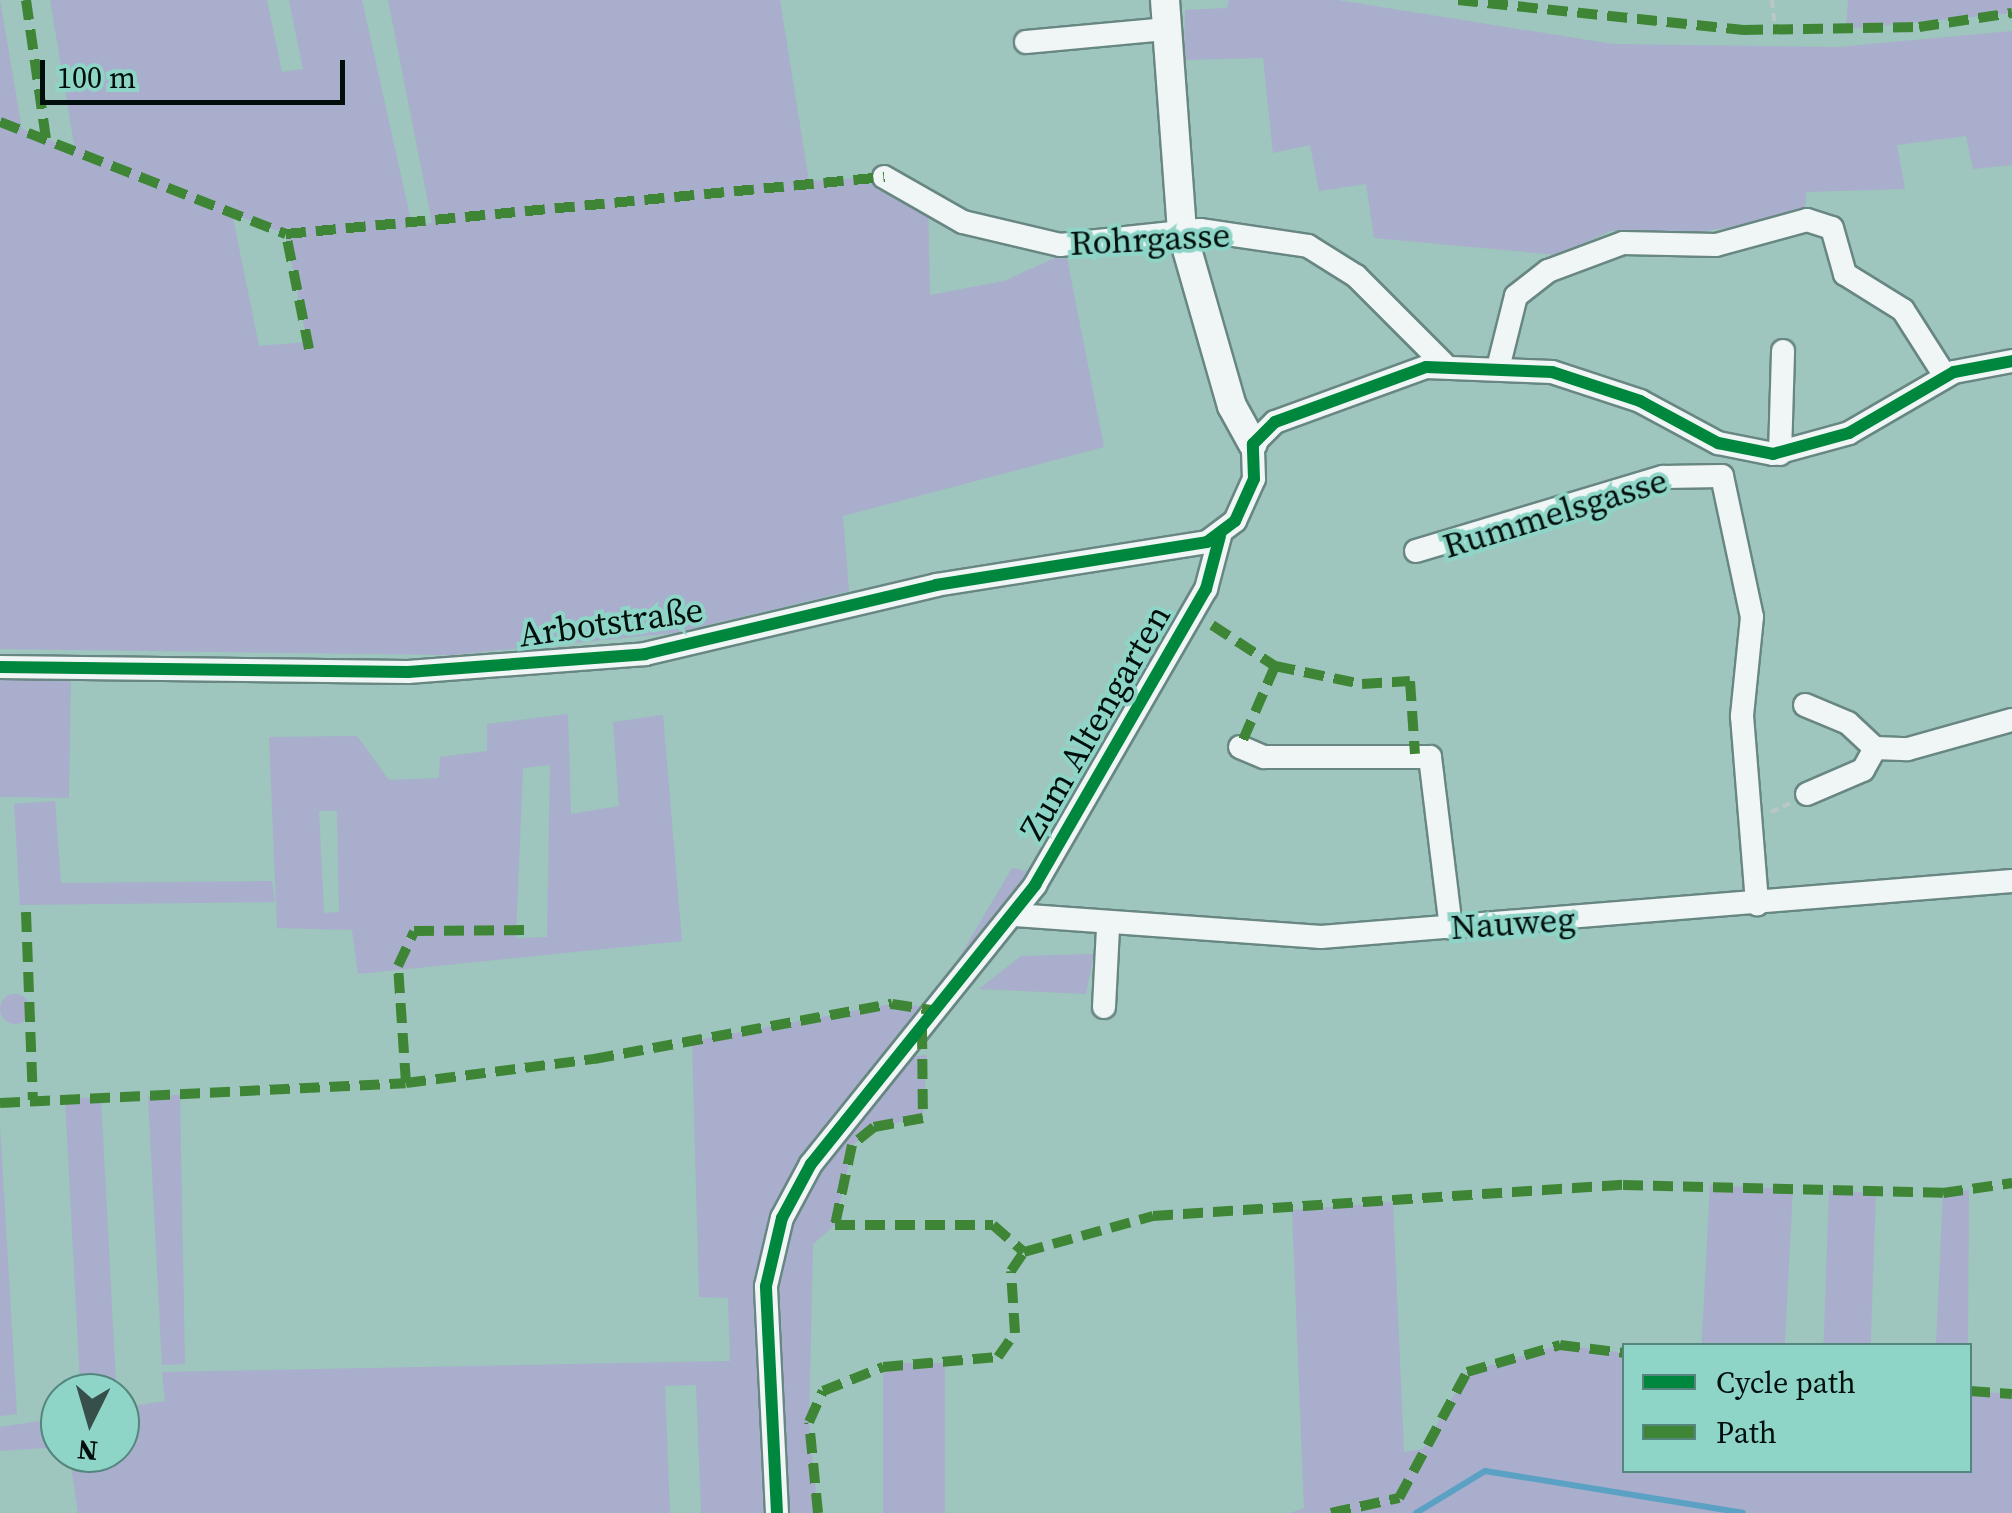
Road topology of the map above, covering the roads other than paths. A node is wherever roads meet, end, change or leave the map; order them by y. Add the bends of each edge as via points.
1 (1165, 0) edge
2 (1167, 29) junction
3 (1026, 42) dead end
4 (884, 177) dead end
5 (1182, 232) junction
6 (1783, 351) dead end
7 (2012, 360) edge
8 (1444, 364) junction
9 (1499, 364) junction
10 (1945, 376) junction
11 (1252, 444) junction
12 (1743, 452) junction
13 (1780, 454) junction
14 (1722, 476) junction
15 (1220, 536) junction
16 (1416, 552) dead end
17 (0, 667) edge
18 (1805, 706) dead end
19 (2012, 720) edge
20 (1240, 747) dead end
21 (1876, 748) junction
22 (1808, 794) road end
23 (2012, 881) edge
24 (1757, 904) junction
25 (1014, 915) junction
26 (1108, 928) junction
27 (1451, 928) junction
28 (1104, 1007) dead end
29 (777, 1513) edge

1 - 2 main road
2 - 3 street
2 - 5 main road
4 - 5 street, Rohrgasse via 977,227 1060,245
5 - 8 street, Rohrgasse via 1260,236 1326,253
5 - 11 main road via 1232,406
6 - 13 street
7 - 10 street
8 - 9 street
8 - 11 street via 1307,403
9 - 10 street via 1516,296 1548,271 1623,242 1716,245 1806,220 1832,228 1846,274 1903,310
9 - 12 street via 1628,396
10 - 13 street via 1863,426
11 - 15 street, Zum Altengarten via 1250,488
12 - 13 street
12 - 14 street
14 - 16 street, Rummelsgasse via 1663,477
14 - 24 street via 1752,617 1742,716
15 - 17 street, Arbotstraße via 936,585 592,661 390,672
15 - 25 street, Zum Altengarten via 1206,590
18 - 21 street via 1848,723
19 - 21 street via 1908,749
20 - 27 street via 1264,756 1430,756
21 - 22 street via 1862,770
23 - 24 street, Nauweg
24 - 27 street, Nauweg
25 - 26 street, Nauweg
25 - 29 street, Zum Altengarten via 811,1164 775,1235 766,1286
26 - 27 street, Nauweg via 1291,937
26 - 28 street

